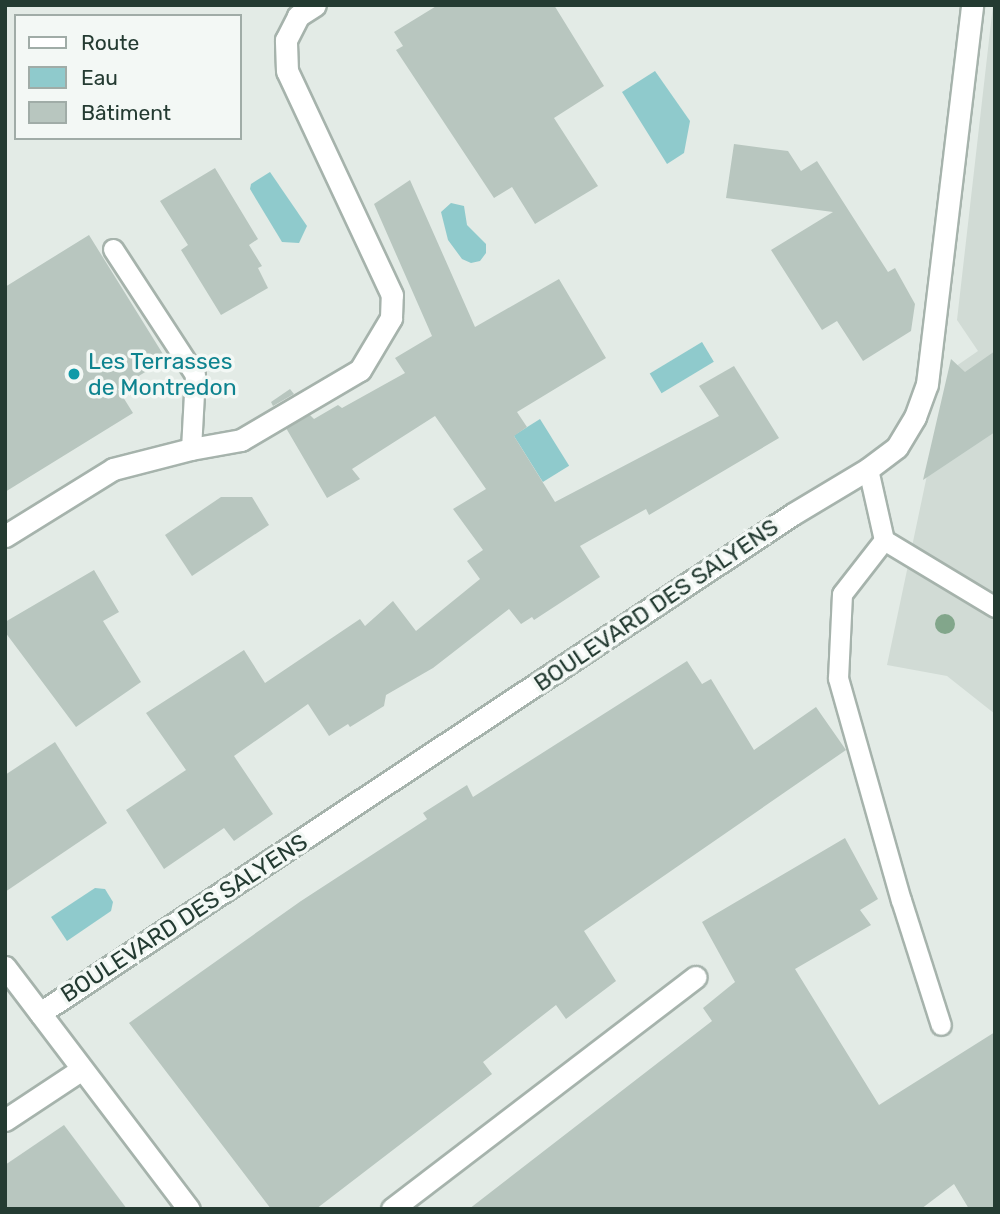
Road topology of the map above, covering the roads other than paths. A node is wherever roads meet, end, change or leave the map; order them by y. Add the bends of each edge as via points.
1 (315, 5) edge
2 (972, 5) edge
3 (114, 249) dead end
4 (191, 449) junction
5 (868, 469) junction
6 (5, 537) edge
7 (884, 540) junction
8 (995, 607) edge
9 (5, 967) edge
10 (695, 977) dead end
11 (40, 1013) junction
12 (941, 1025) dead end
13 (82, 1069) junction
14 (5, 1121) edge
15 (189, 1209) edge
16 (391, 1209) edge

1 - 4 street via 298,16 286,40 287,71 392,295 391,318 360,370 241,440
2 - 5 street, BOULEVARD DES SALYENS via 927,384 897,447
3 - 4 lane via 195,375
4 - 6 street via 114,469
5 - 7 lane
5 - 11 street, BOULEVARD DES SALYENS via 793,514
7 - 8 lane
7 - 12 lane via 842,594 838,678
9 - 11 street
10 - 16 street
11 - 13 street
13 - 14 street
13 - 15 street

